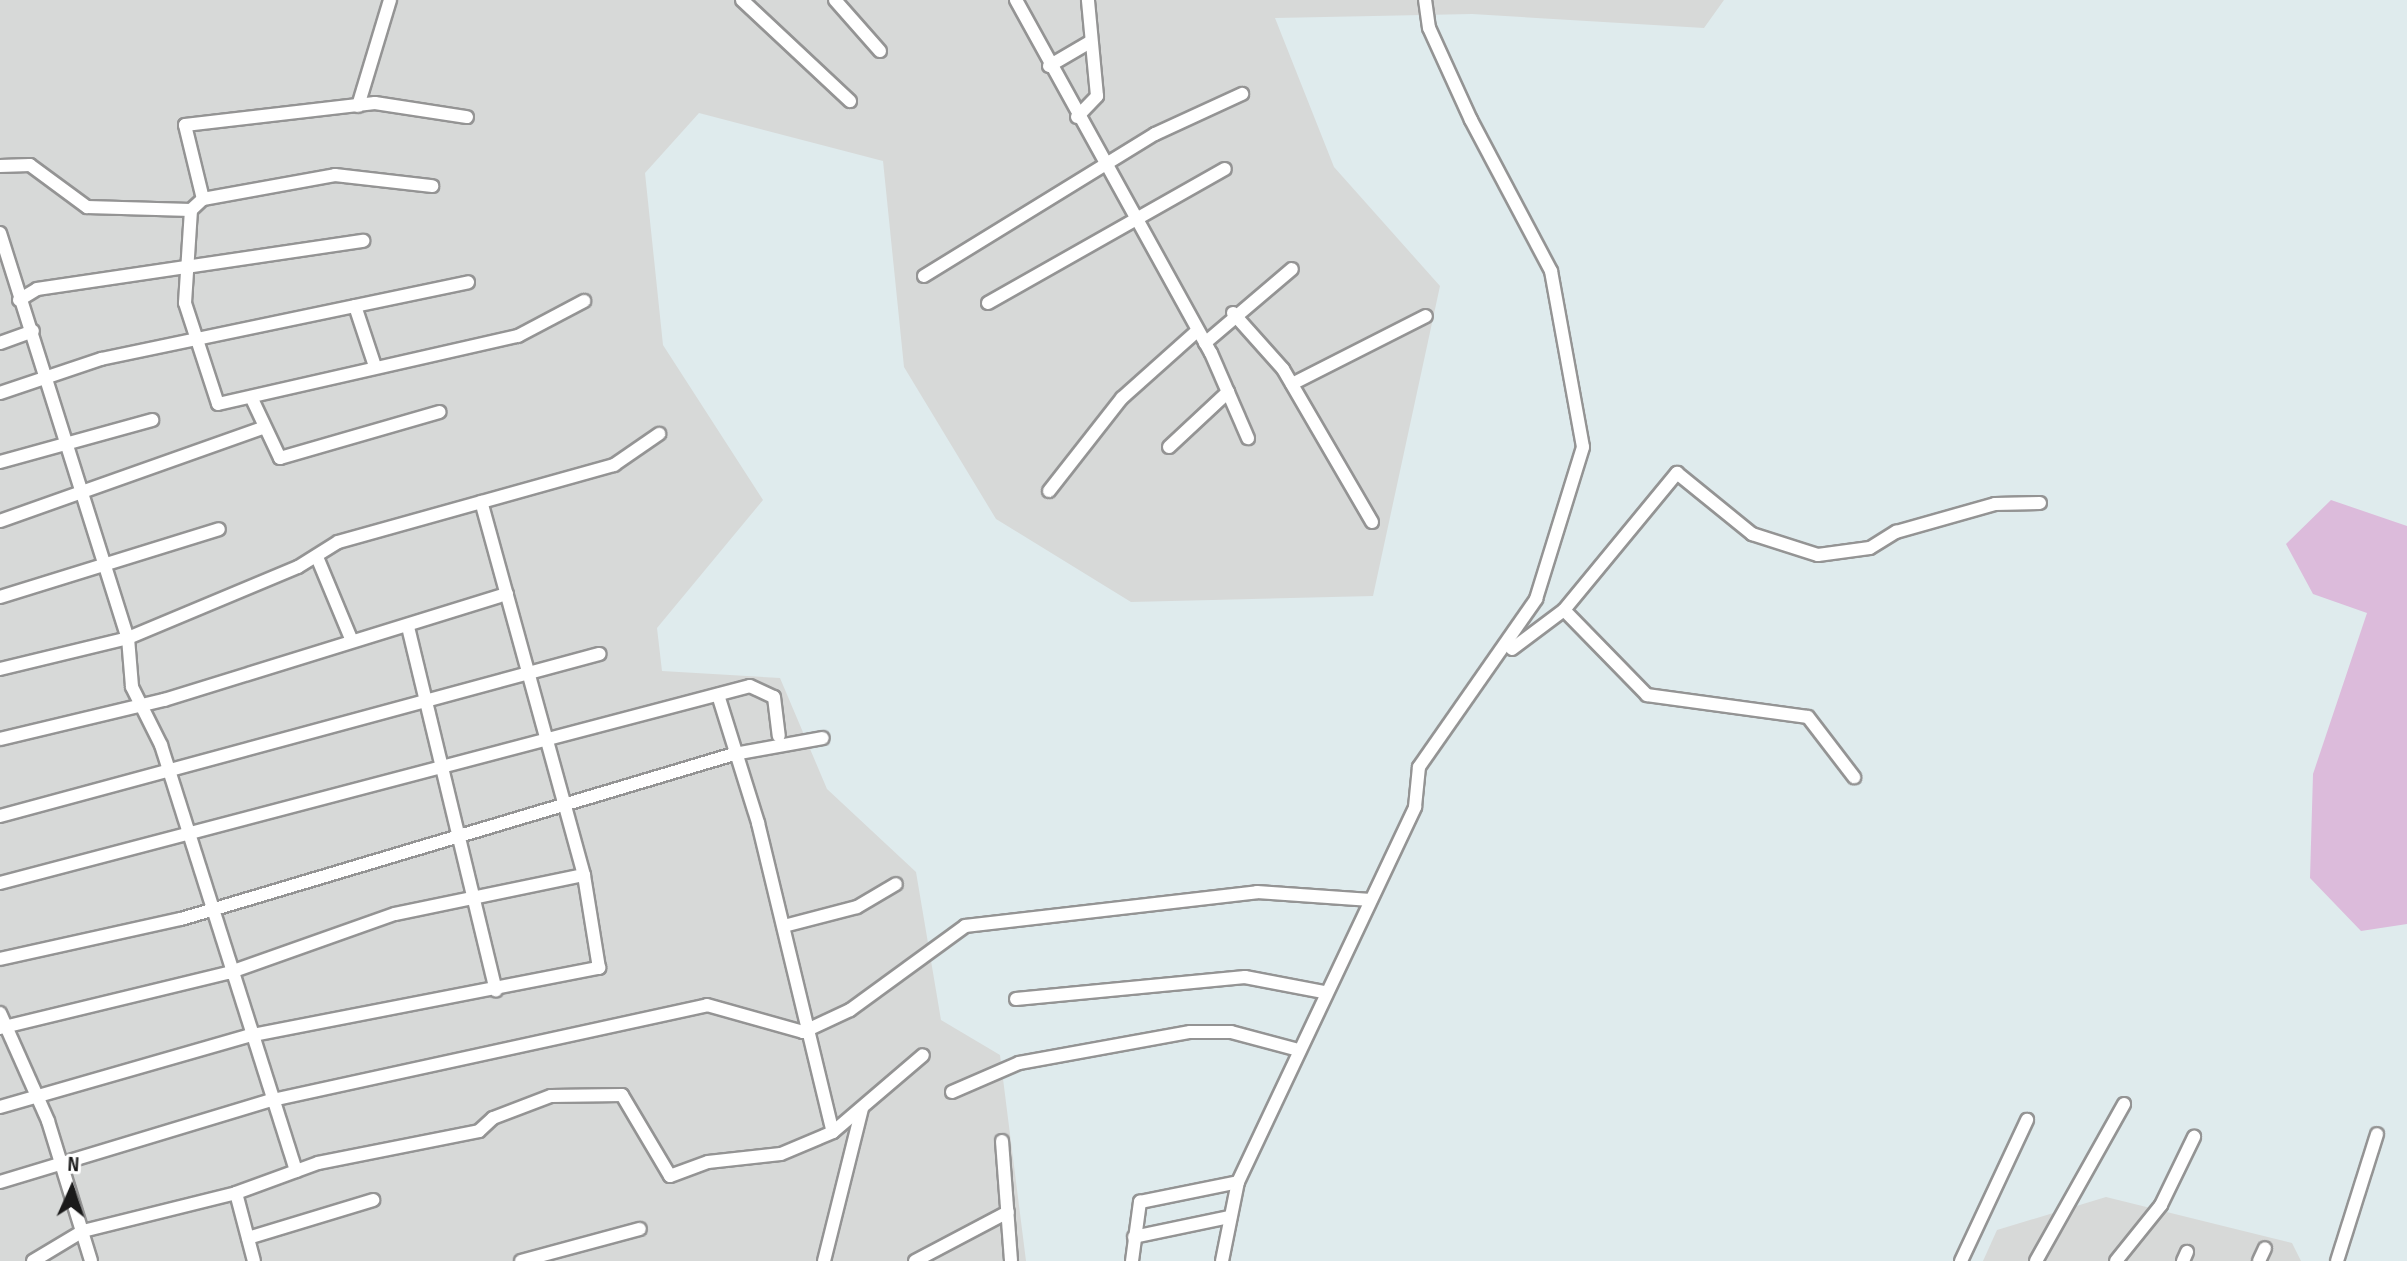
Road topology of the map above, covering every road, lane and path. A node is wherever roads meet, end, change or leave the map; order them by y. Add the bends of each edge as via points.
1 (390, 0) edge
2 (742, 0) edge
3 (835, 0) edge
4 (1016, 0) edge
5 (1088, 0) edge
6 (1425, 0) edge
7 (1090, 42) junction
8 (880, 51) dead end
9 (1049, 66) junction
10 (1242, 94) dead end
11 (850, 101) dead end
12 (358, 106) junction
13 (467, 117) dead end
14 (1077, 117) junction
15 (1102, 165) junction
16 (0, 166) edge
17 (1225, 169) dead end
18 (432, 186) dead end
19 (203, 199) junction
20 (191, 210) junction
21 (1133, 223) junction
22 (0, 235) edge
23 (363, 241) dead end
24 (1292, 269) dead end
25 (190, 270) junction
26 (924, 276) dead end
27 (468, 282) dead end
28 (19, 300) junction
29 (584, 301) dead end
30 (988, 303) dead end
31 (355, 306) junction
32 (1233, 313) junction
33 (1426, 316) dead end
34 (33, 331) junction
35 (1197, 331) junction
36 (192, 341) junction
37 (0, 343) edge
38 (1205, 343) junction
39 (375, 366) junction
40 (49, 381) junction
41 (1292, 384) junction
42 (1228, 392) junction
43 (0, 393) edge
44 (253, 401) junction
45 (439, 412) dead end
46 (152, 420) dead end
47 (262, 428) junction
48 (659, 434) dead end
49 (1248, 438) dead end
50 (65, 444) junction
51 (1169, 447) dead end
52 (0, 462) edge
53 (1049, 491) dead end
54 (81, 496) junction
55 (481, 502) junction
56 (2040, 503) dead end
57 (0, 521) edge
58 (1372, 522) dead end
59 (219, 529) dead end
60 (317, 557) junction
61 (104, 567) junction
62 (507, 594) junction
63 (0, 597) edge
64 (1564, 610) junction
65 (408, 627) junction
66 (128, 638) junction
67 (352, 641) junction
68 (599, 654) dead end
69 (1501, 656) junction
70 (0, 669) edge
71 (526, 671) junction
72 (426, 695) junction
73 (718, 695) junction
74 (140, 702) junction
75 (779, 736) dead end
76 (823, 738) dead end
77 (0, 739) edge
78 (545, 739) junction
79 (734, 754) junction
80 (446, 762) junction
81 (168, 773) junction
82 (1854, 777) dead end
83 (559, 802) junction
84 (0, 816) edge
85 (189, 828) junction
86 (457, 838) junction
87 (584, 875) junction
88 (0, 883) edge
89 (896, 884) dead end
90 (476, 899) junction
91 (1371, 900) junction
92 (213, 908) junction
93 (784, 926) junction
94 (0, 959) edge
95 (228, 973) junction
96 (496, 991) junction
97 (1324, 992) junction
98 (1016, 999) dead end
99 (0, 1013) edge
100 (2, 1028) edge
101 (803, 1032) junction
102 (248, 1036) junction
103 (1295, 1049) junction
104 (923, 1055) dead end
105 (952, 1092) dead end
106 (39, 1097) junction
107 (268, 1101) junction
108 (2124, 1104) dead end
109 (863, 1105) junction
110 (0, 1107) edge
111 (2027, 1120) dead end
112 (833, 1132) junction
113 (2377, 1134) dead end
114 (2194, 1137) dead end
115 (1002, 1141) dead end
116 (62, 1162) junction
117 (296, 1171) junction
118 (0, 1182) edge
119 (1238, 1182) junction
120 (236, 1193) junction
121 (373, 1200) dead end
122 (1008, 1212) junction
123 (1230, 1217) junction
124 (640, 1229) dead end
125 (83, 1231) junction
126 (1134, 1237) junction
127 (248, 1238) junction
128 (2265, 1248) dead end
129 (33, 1261) edge
130 (91, 1261) edge
131 (254, 1261) edge
132 (521, 1261) edge
133 (824, 1261) edge
134 (915, 1261) edge
135 (1011, 1261) edge
136 (1132, 1261) edge
137 (1222, 1261) edge
138 (1961, 1261) edge
139 (2036, 1261) edge
140 (2116, 1261) edge
141 (2259, 1261) edge
142 (2337, 1261) edge

1 - 12 street
2 - 11 street
3 - 8 street
4 - 9 street
5 - 7 street
6 - 69 street via 1429,28 1471,120 1546,259 1583,429 1557,548
7 - 9 street
7 - 14 street via 1098,59 1097,96
9 - 14 street
10 - 15 street
12 - 13 street via 394,104
12 - 19 street via 185,125
14 - 15 street
15 - 21 street
15 - 26 street
16 - 20 street via 30,165 87,207
17 - 21 street
18 - 19 street via 335,175
19 - 20 street
20 - 25 street
21 - 30 street
21 - 35 street
22 - 28 street
23 - 25 street
24 - 32 street
25 - 28 street via 37,289
25 - 36 street via 185,303
27 - 31 street
28 - 34 street
29 - 39 street via 518,336
31 - 36 street
31 - 39 street
32 - 38 street
32 - 41 street
33 - 41 street
34 - 37 street
34 - 40 street
35 - 38 street
35 - 53 street via 1122,398
36 - 40 street via 101,359
36 - 44 street via 214,402
38 - 42 street
39 - 44 street
40 - 43 street
40 - 50 street
41 - 58 street
42 - 49 street
42 - 51 street
44 - 47 street
45 - 47 street via 280,458
46 - 50 street
47 - 54 street
48 - 55 street via 614,465
50 - 52 street
50 - 54 street
54 - 57 street
54 - 61 street
55 - 60 street via 386,524 327,546
55 - 62 street
56 - 64 street via 1995,504 1896,532 1870,548 1818,555 1763,541 1722,516 1677,473
59 - 61 street
60 - 66 street
60 - 67 street
61 - 63 street
61 - 66 street
62 - 65 street
62 - 71 street
64 - 69 street
64 - 82 street via 1647,695 1808,717
65 - 67 street
65 - 72 street
66 - 70 street
66 - 74 street via 129,676
67 - 74 street
68 - 71 street
69 - 91 street via 1419,767 1415,807
71 - 72 street
71 - 78 street
72 - 80 street
72 - 81 street
73 - 75 street via 768,689
73 - 78 street
73 - 79 street
74 - 77 street
74 - 81 street
76 - 79 street
78 - 80 street
78 - 83 street
79 - 83 street
79 - 93 street
80 - 85 street via 306,805
80 - 86 street
81 - 84 street
81 - 85 street
83 - 86 street
83 - 87 street
85 - 88 street
85 - 92 street
86 - 90 street
86 - 92 street
87 - 90 street
87 - 96 street via 599,968
89 - 93 street via 857,907
90 - 95 street via 395,914
90 - 96 street
91 - 97 street
91 - 101 street via 1257,892 965,926 850,1010
92 - 94 street
92 - 95 street
93 - 101 street
95 - 100 street
95 - 102 street
96 - 102 street
97 - 98 street via 1245,977
97 - 103 street
99 - 100 street
100 - 106 street
101 - 107 street via 707,1005
101 - 112 street
102 - 106 street
102 - 107 street
103 - 105 street via 1231,1032 1190,1032 1019,1063
103 - 119 street
104 - 109 street
106 - 110 street
106 - 116 street
107 - 116 street
107 - 117 street
108 - 139 street
109 - 112 street
109 - 133 street
111 - 138 street
112 - 117 street via 806,1148 708,1162 670,1176 654,1160 626,1098 579,1093 501,1115 479,1131
113 - 142 street
114 - 140 street via 2161,1205
115 - 122 street
116 - 118 street
116 - 125 street
117 - 120 street
119 - 123 street
119 - 126 street via 1145,1198
120 - 125 street
120 - 127 street
121 - 127 street
122 - 134 street
122 - 135 street
123 - 126 street
123 - 137 street
124 - 132 street
125 - 129 street
125 - 130 street
126 - 136 street
127 - 131 street
128 - 141 street

